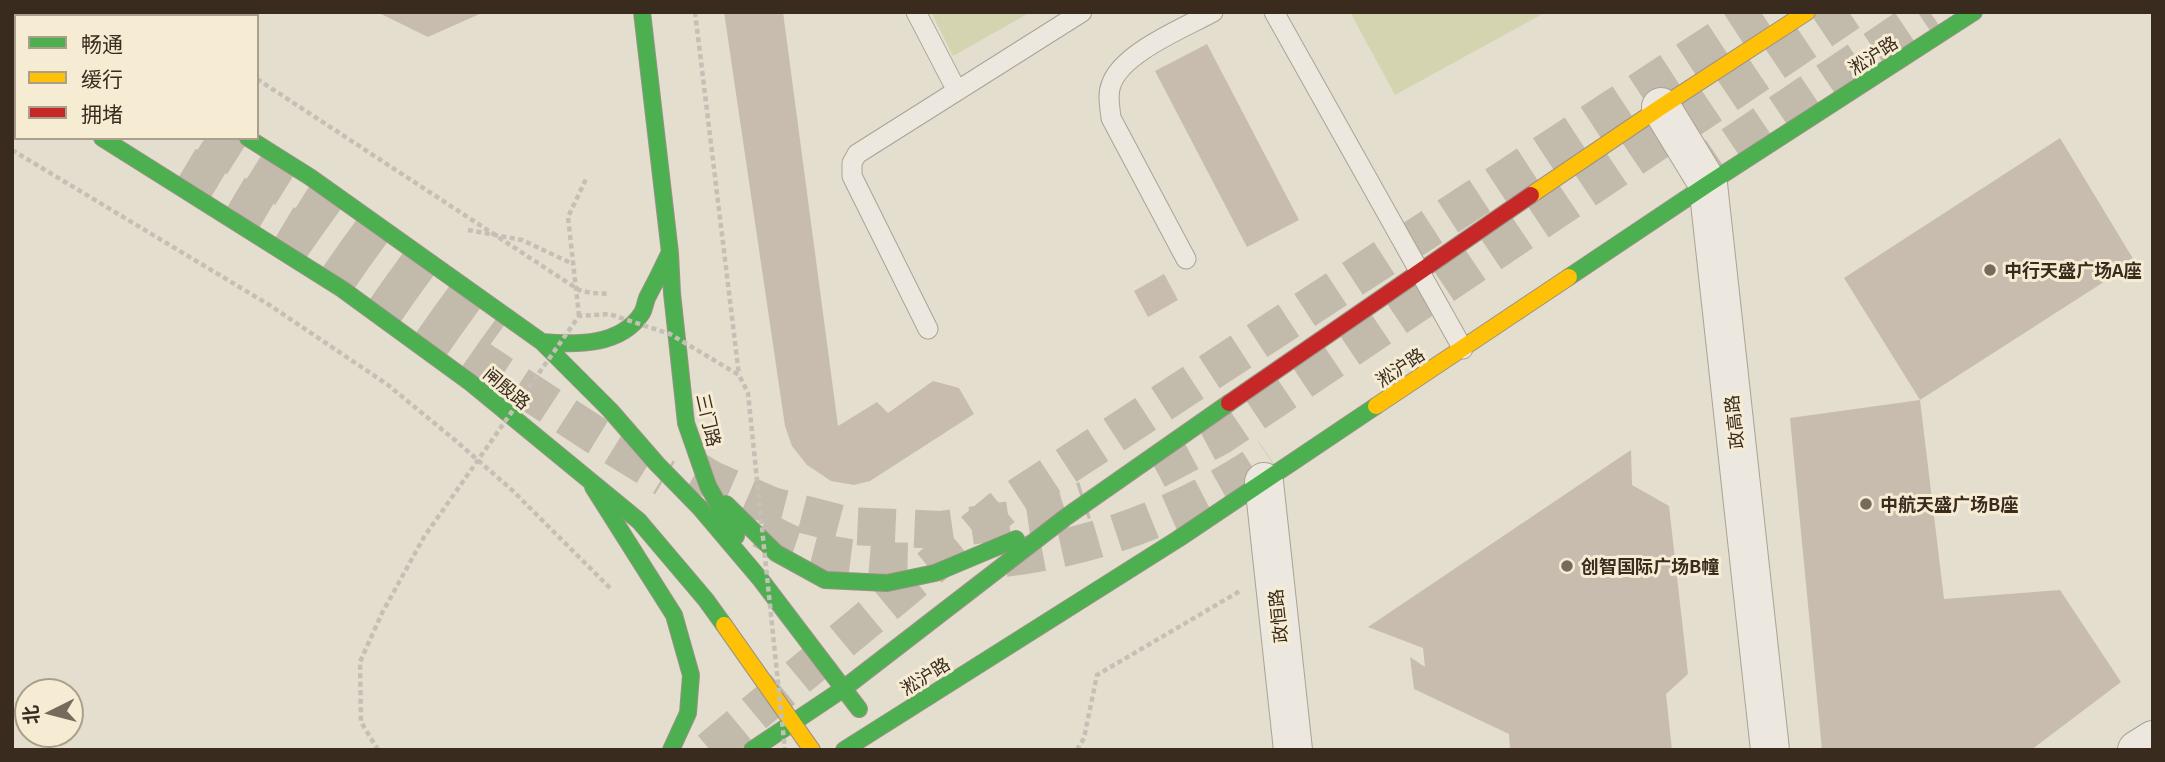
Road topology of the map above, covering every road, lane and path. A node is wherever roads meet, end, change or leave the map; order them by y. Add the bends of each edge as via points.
1 (642, 12) edge
2 (695, 12) edge
3 (916, 12) edge
4 (1082, 12) edge
5 (1213, 12) edge
6 (1274, 12) edge
7 (1807, 12) edge
8 (1974, 12) edge
9 (259, 80) edge
10 (957, 91) junction
11 (1661, 107) junction
12 (105, 140) edge
13 (251, 140) edge
14 (12, 150) edge
15 (587, 177) dead end
16 (1708, 184) junction
17 (468, 230) dead end
18 (670, 253) junction
19 (1186, 259) dead end
20 (574, 264) junction
21 (1421, 272) junction
22 (659, 275) junction
23 (579, 316) junction
24 (928, 329) dead end
25 (542, 342) junction
26 (1463, 349) junction
27 (739, 375) junction
28 (610, 410) junction
29 (655, 439) dead end
30 (683, 462) dead end
31 (586, 476) junction
32 (1264, 482) junction
33 (708, 486) junction
34 (1066, 517) junction
35 (1274, 571) junction
36 (761, 580) junction
37 (611, 589) dead end
38 (843, 689) junction
39 (792, 724) junction
40 (876, 730) junction
41 (2153, 740) edge
42 (378, 750) edge
43 (671, 750) edge
44 (752, 750) edge
45 (785, 750) edge
46 (812, 750) edge
47 (844, 750) edge
48 (1077, 750) edge
49 (1293, 750) edge
50 (1770, 750) edge
51 (2137, 750) edge

1 - 18 main road, 三门路
2 - 27 path
3 - 10 lane
4 - 10 lane
5 - 19 lane via 1136,54 1119,69 1110,86 1111,118
6 - 21 lane
7 - 11 main road
8 - 16 main road, 淞沪路
9 - 22 path via 579,290 608,295
10 - 24 lane via 858,153 852,163 852,176
11 - 16 street, 政高路
11 - 21 main road
12 - 31 main road, 闸殷路 via 342,289 471,383
13 - 25 main road
14 - 37 path via 271,306 388,385 512,490
15 - 20 path, bridge via 568,218
16 - 26 main road, 淞沪路
16 - 50 street, 政高路
17 - 20 path, bridge via 522,240
18 - 22 main road
18 - 33 main road, 三门路 via 686,423
20 - 23 path, bridge
21 - 26 lane
21 - 34 main road
22 - 25 main road via 645,309 629,328 594,342
23 - 27 path, bridge via 609,314 670,334
23 - 42 path, bridge via 424,537 382,613 360,662 361,722
25 - 28 main road
26 - 32 main road, 淞沪路
27 - 45 path, bridge via 748,393
28 - 29 main road
28 - 36 main road
30 - 33 main road
31 - 39 main road, 闸殷路 via 639,521 706,600
31 - 43 main road via 674,615 691,675 688,713
32 - 35 street, 政恒路
32 - 40 main road, 淞沪路
33 - 34 main road via 776,553 825,580 887,583 935,573
33 - 36 main road, 三门路
34 - 38 main road
35 - 48 path via 1097,675 1084,738
35 - 49 street, 政恒路
36 - 38 main road
38 - 39 main road
38 - 40 main road
39 - 44 main road
39 - 46 main road, 闸殷路
40 - 47 main road, 淞沪路
41 - 51 street

